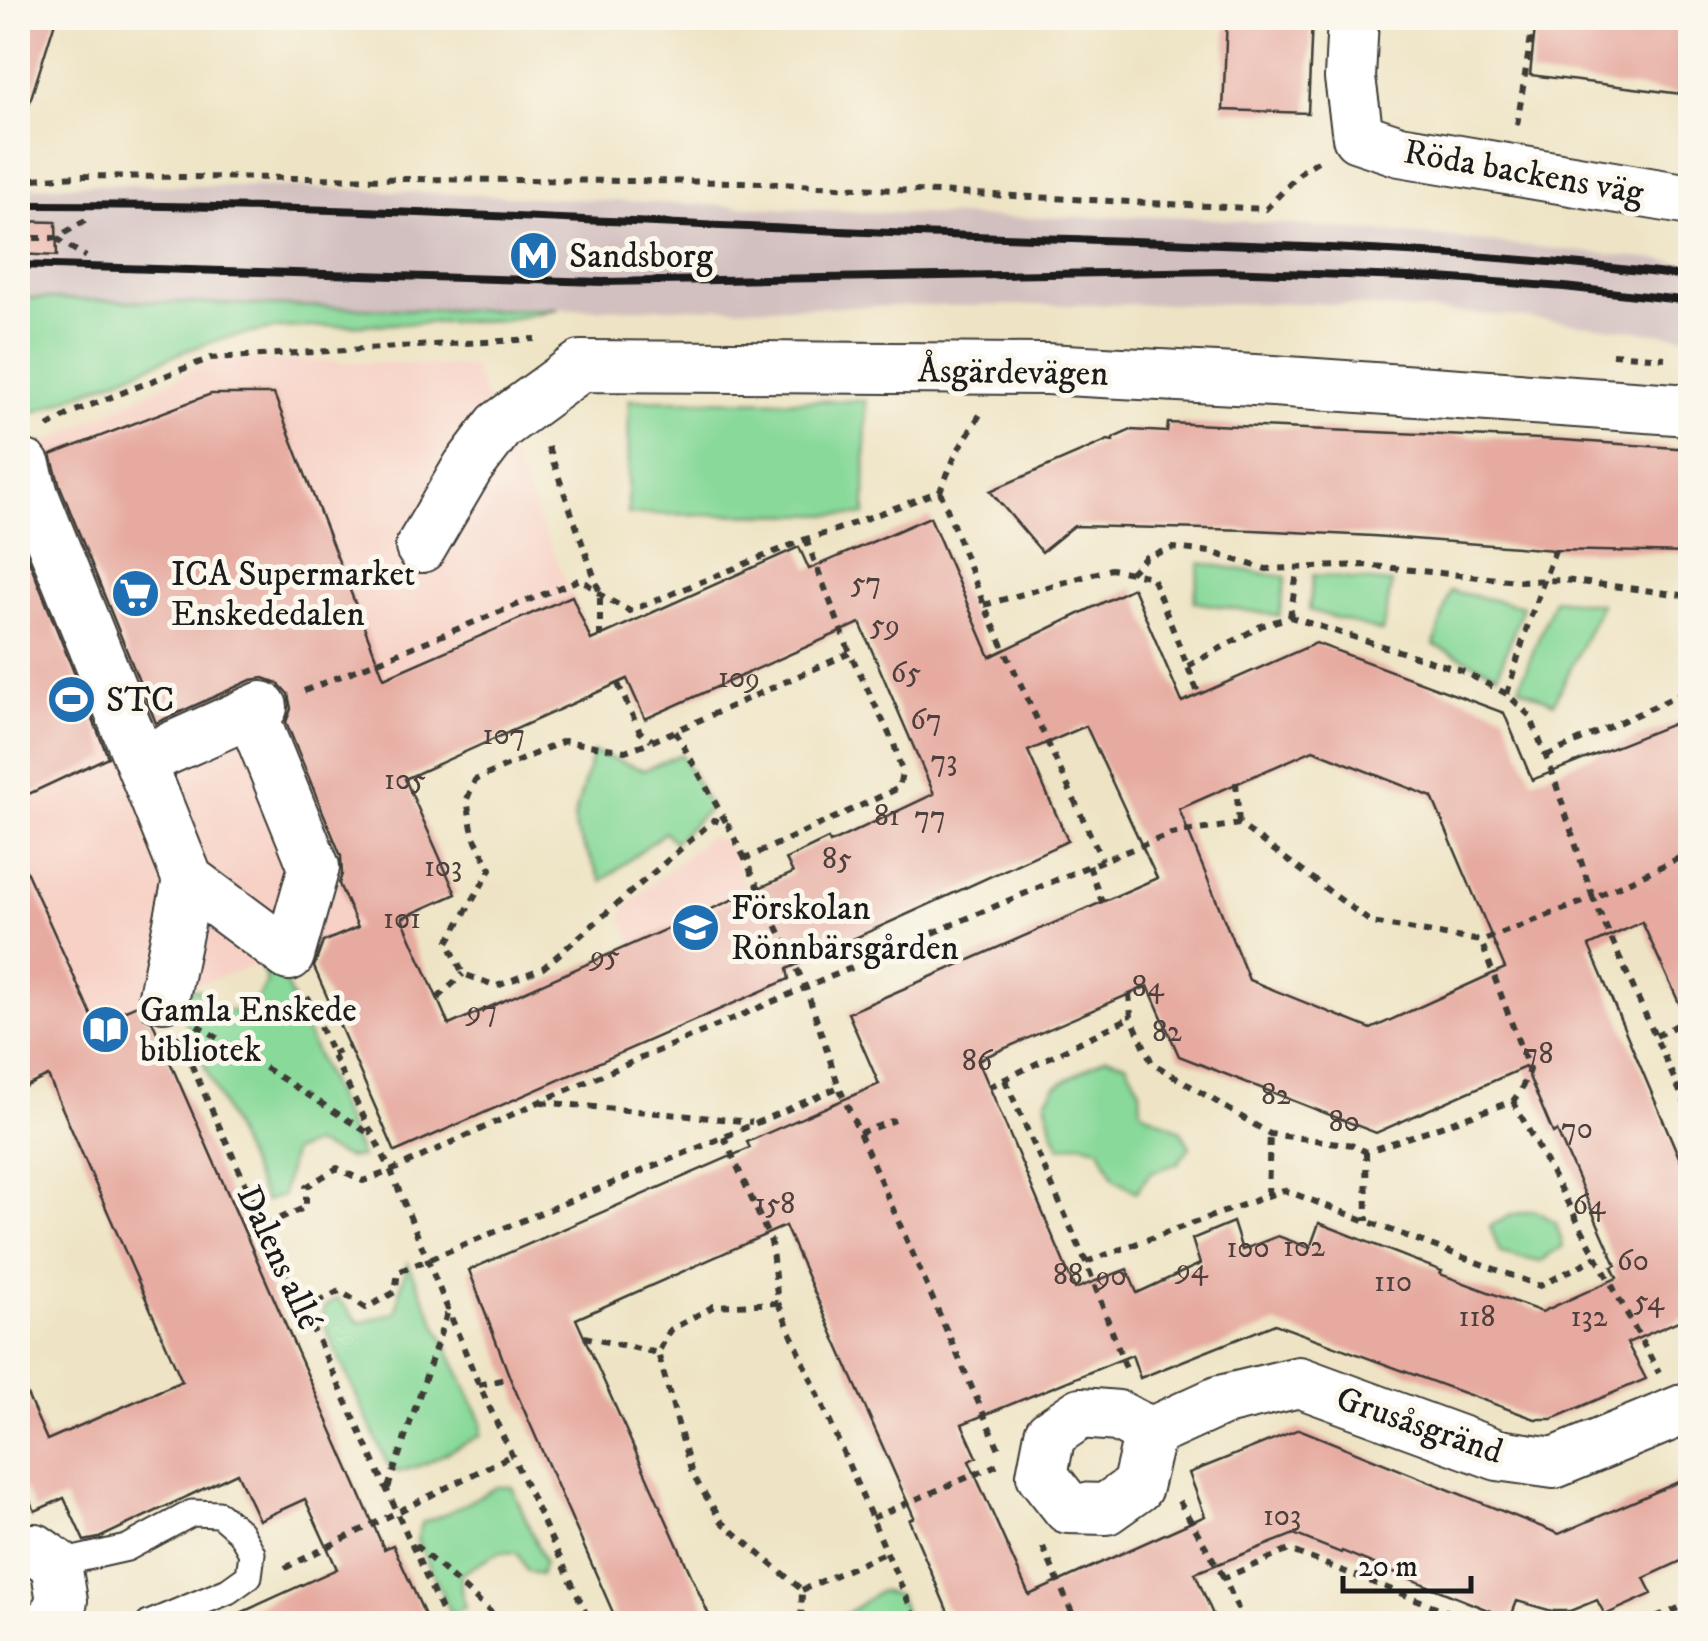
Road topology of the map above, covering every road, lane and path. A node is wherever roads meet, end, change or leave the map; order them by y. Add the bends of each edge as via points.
1 (1352, 18) edge
2 (1534, 18) edge
3 (1358, 136) junction
4 (1516, 138) dead end
5 (18, 180) edge
6 (1690, 200) edge
7 (90, 218) dead end
8 (18, 238) edge
9 (56, 238) junction
10 (86, 257) dead end
11 (1008, 370) junction
12 (533, 400) junction
13 (1690, 410) edge
14 (25, 487) edge
15 (940, 491) junction
16 (806, 539) junction
17 (421, 547) dead end
18 (1555, 550) dead end
19 (1298, 567) junction
20 (1130, 573) junction
21 (1545, 581) junction
22 (600, 593) junction
23 (1690, 596) edge
24 (984, 605) junction
25 (1290, 616) junction
26 (600, 637) dead end
27 (850, 653) junction
28 (1188, 666) junction
29 (618, 684) dead end
30 (1690, 690) edge
31 (1199, 694) dead end
32 (1507, 694) junction
33 (256, 710) junction
34 (675, 731) junction
35 (653, 741) junction
36 (1546, 756) junction
37 (141, 761) junction
38 (1236, 782) dead end
39 (1238, 824) junction
40 (728, 825) junction
41 (1690, 853) edge
42 (744, 859) junction
43 (1102, 861) junction
44 (1089, 866) junction
45 (188, 880) junction
46 (1593, 898) junction
47 (1102, 902) dead end
48 (1481, 941) junction
49 (288, 955) junction
50 (463, 974) junction
51 (806, 988) junction
52 (1129, 994) dead end
53 (438, 998) dead end
54 (166, 1001) junction
55 (1131, 1018) junction
56 (1687, 1020) dead end
57 (1656, 1036) junction
58 (349, 1047) dead end
59 (332, 1054) junction
60 (1005, 1080) junction
61 (990, 1087) dead end
62 (839, 1088) junction
63 (1513, 1101) junction
64 (540, 1102) junction
65 (1690, 1114) edge
66 (895, 1120) dead end
67 (754, 1123) junction
68 (860, 1133) junction
69 (1270, 1134) junction
70 (374, 1137) junction
71 (724, 1137) junction
72 (1366, 1152) junction
73 (391, 1171) junction
74 (1268, 1195) junction
75 (1367, 1221) junction
76 (265, 1225) junction
77 (1596, 1257) junction
78 (427, 1258) junction
79 (1086, 1262) junction
80 (778, 1303) junction
81 (303, 1308) junction
82 (448, 1310) junction
83 (584, 1337) dead end
84 (1642, 1341) dead end
85 (658, 1353) junction
86 (510, 1378) dead end
87 (479, 1385) junction
88 (1690, 1408) edge
89 (1150, 1433) joint
90 (512, 1455) junction
91 (388, 1489) junction
92 (399, 1512) junction
93 (872, 1518) junction
94 (411, 1541) junction
95 (1042, 1543) dead end
96 (887, 1552) junction
97 (278, 1571) dead end
98 (802, 1590) junction
99 (54, 1592) edge
100 (1690, 1603) edge
101 (1435, 1607) junction
102 (150, 1624) edge
103 (447, 1624) edge
104 (504, 1624) edge
105 (591, 1624) edge
106 (801, 1624) edge
107 (918, 1624) edge
108 (1077, 1624) edge
109 (1245, 1624) edge
110 (1428, 1624) edge
111 (1480, 1624) edge
112 (1642, 1624) edge

1 - 3 street via 1350,78
2 - 4 path
3 - 5 path via 1303,170 1266,208 741,182
3 - 6 street, Röda backens väg via 1400,151
7 - 9 path
8 - 9 path
9 - 10 path
11 - 12 street, Åsgärdevägen via 581,366
11 - 13 street, Åsgärdevägen
11 - 15 path
12 - 17 street, Åsgärdevägen via 499,426
12 - 22 path
14 - 37 street
15 - 16 path
15 - 24 path
16 - 22 path via 630,611
16 - 27 path
18 - 21 path
19 - 20 path via 1266,568 1172,548 1146,557
19 - 21 path via 1364,565
19 - 25 path
20 - 24 path via 1110,569
20 - 28 path via 1152,577
21 - 23 path
21 - 32 path
22 - 26 path
22 - 33 path via 581,580
24 - 43 path
25 - 28 path
25 - 32 path via 1462,671
27 - 34 path
27 - 42 path via 894,744 902,772 898,788
28 - 31 path
29 - 35 path via 640,732
30 - 36 path
32 - 36 path via 1530,716
33 - 37 street
33 - 49 street via 314,867
34 - 35 path
34 - 40 path
35 - 50 path via 626,751 564,741 476,780 467,798 472,834 491,869 448,942
36 - 46 path
37 - 45 street
38 - 39 path
39 - 43 path via 1170,834
39 - 48 path via 1372,923
40 - 42 path
40 - 50 path via 714,820 543,968 497,986
41 - 46 path
42 - 51 path
43 - 44 path
44 - 47 path
44 - 51 path
45 - 49 street
45 - 54 street
46 - 48 path
46 - 57 path
48 - 63 path via 1529,1070
49 - 59 path
50 - 53 path
51 - 62 path
51 - 64 path
52 - 55 path
54 - 70 path
54 - 76 path, Dalens allé
55 - 60 path
55 - 69 path via 1152,1063
56 - 57 path
57 - 65 path
58 - 59 path
59 - 70 path
60 - 61 path
60 - 79 path
62 - 67 path
62 - 68 path
63 - 72 path
63 - 77 path
64 - 67 path
64 - 73 path
66 - 68 path
67 - 71 path
68 - 93 path via 1005,1462
69 - 72 path
69 - 74 path
70 - 73 path
71 - 78 path
71 - 80 path via 771,1242
72 - 75 path
73 - 76 path via 363,1181 337,1168 306,1186 306,1207
73 - 78 path
74 - 75 path via 1284,1190
74 - 79 path
75 - 77 path via 1540,1286
76 - 81 path, Dalens allé
77 - 84 path
78 - 81 path via 398,1272 395,1292 366,1308 340,1291
78 - 82 path
79 - 89 path
80 - 85 path via 714,1306 670,1330
80 - 93 path
81 - 91 path, Dalens allé
82 - 87 path
82 - 91 path
83 - 85 path
85 - 98 path via 692,1474 722,1522
86 - 87 path
87 - 90 path
88 - 89 street, Grusåsgränd via 1554,1463 1498,1454 1300,1382 1220,1401
90 - 92 path
90 - 105 path
91 - 92 path, Dalens allé
92 - 94 path, Dalens allé
92 - 97 path
93 - 96 path
94 - 103 path, Dalens allé
94 - 104 path
95 - 108 path
96 - 98 path
96 - 107 path
98 - 106 path
99 - 102 lane via 192,1513 219,1514 252,1553 249,1576
100 - 112 path
101 - 109 path via 1289,1550 1224,1578
101 - 110 path
101 - 111 path

